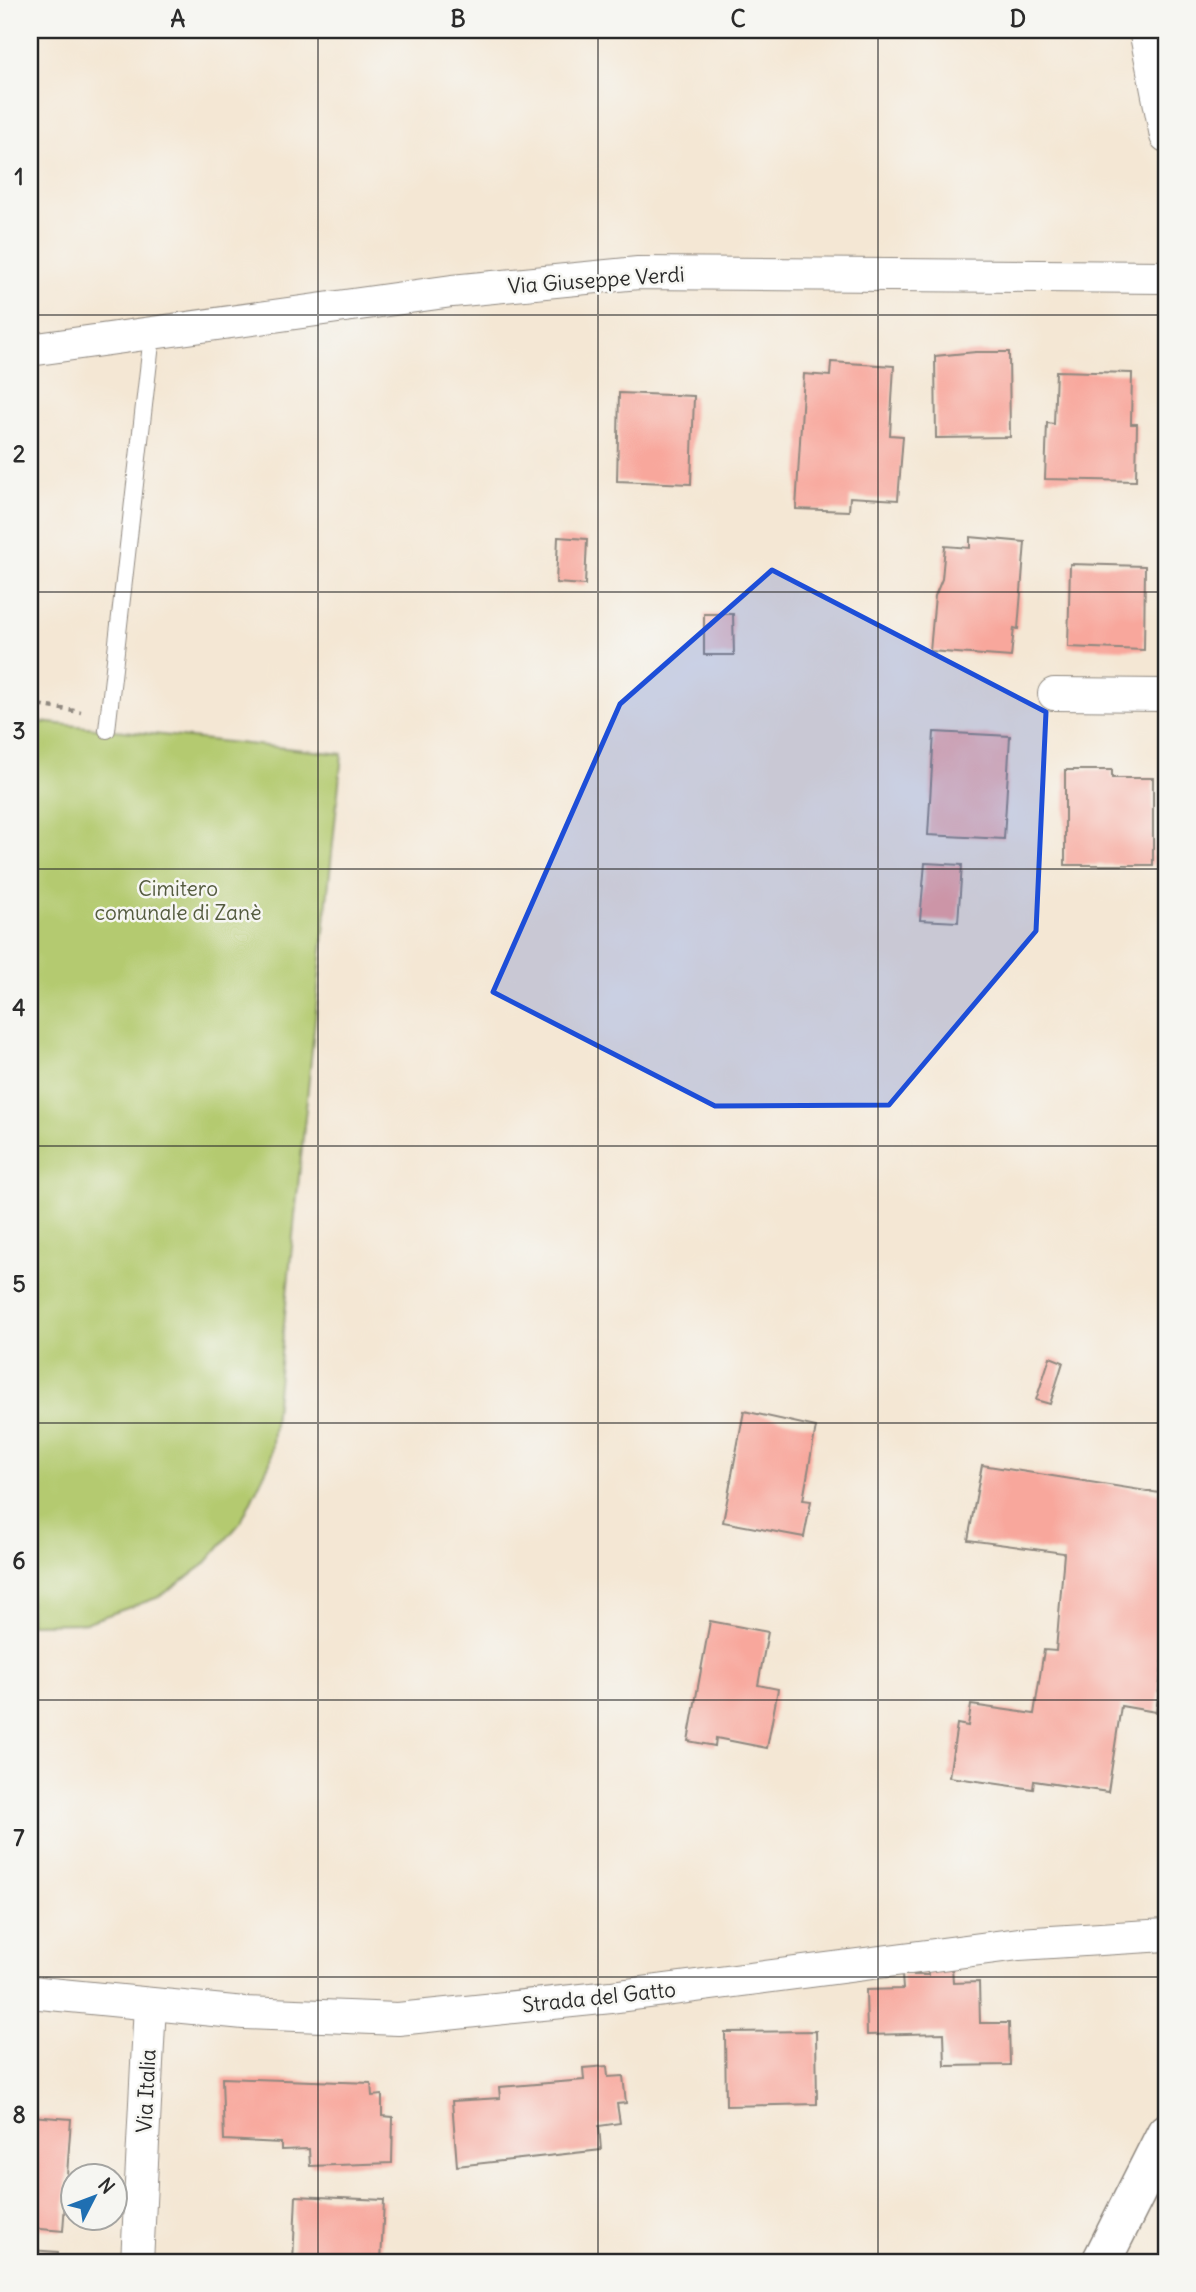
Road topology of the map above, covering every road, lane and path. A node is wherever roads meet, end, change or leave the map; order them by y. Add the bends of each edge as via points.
1 (1145, 30) edge
2 (1166, 136) edge
3 (1166, 277) edge
4 (152, 335) junction
5 (30, 350) edge
6 (1054, 694) dead end
7 (1166, 695) edge
8 (30, 704) edge
9 (108, 723) joint
10 (1166, 1935) edge
11 (30, 1992) edge
12 (150, 2004) junction
13 (1166, 2133) edge
14 (137, 2262) edge
15 (1101, 2262) edge

1 - 2 street
3 - 4 street, Via Giuseppe Verdi via 638,273 452,291
4 - 5 street, Via Giuseppe Verdi
4 - 9 lane
6 - 7 street
8 - 9 path
10 - 12 street, Strada del Gatto via 1019,1944 611,1997 398,2019
11 - 12 street, Strada del Gatto
12 - 14 street, Via Italia
13 - 15 main road

